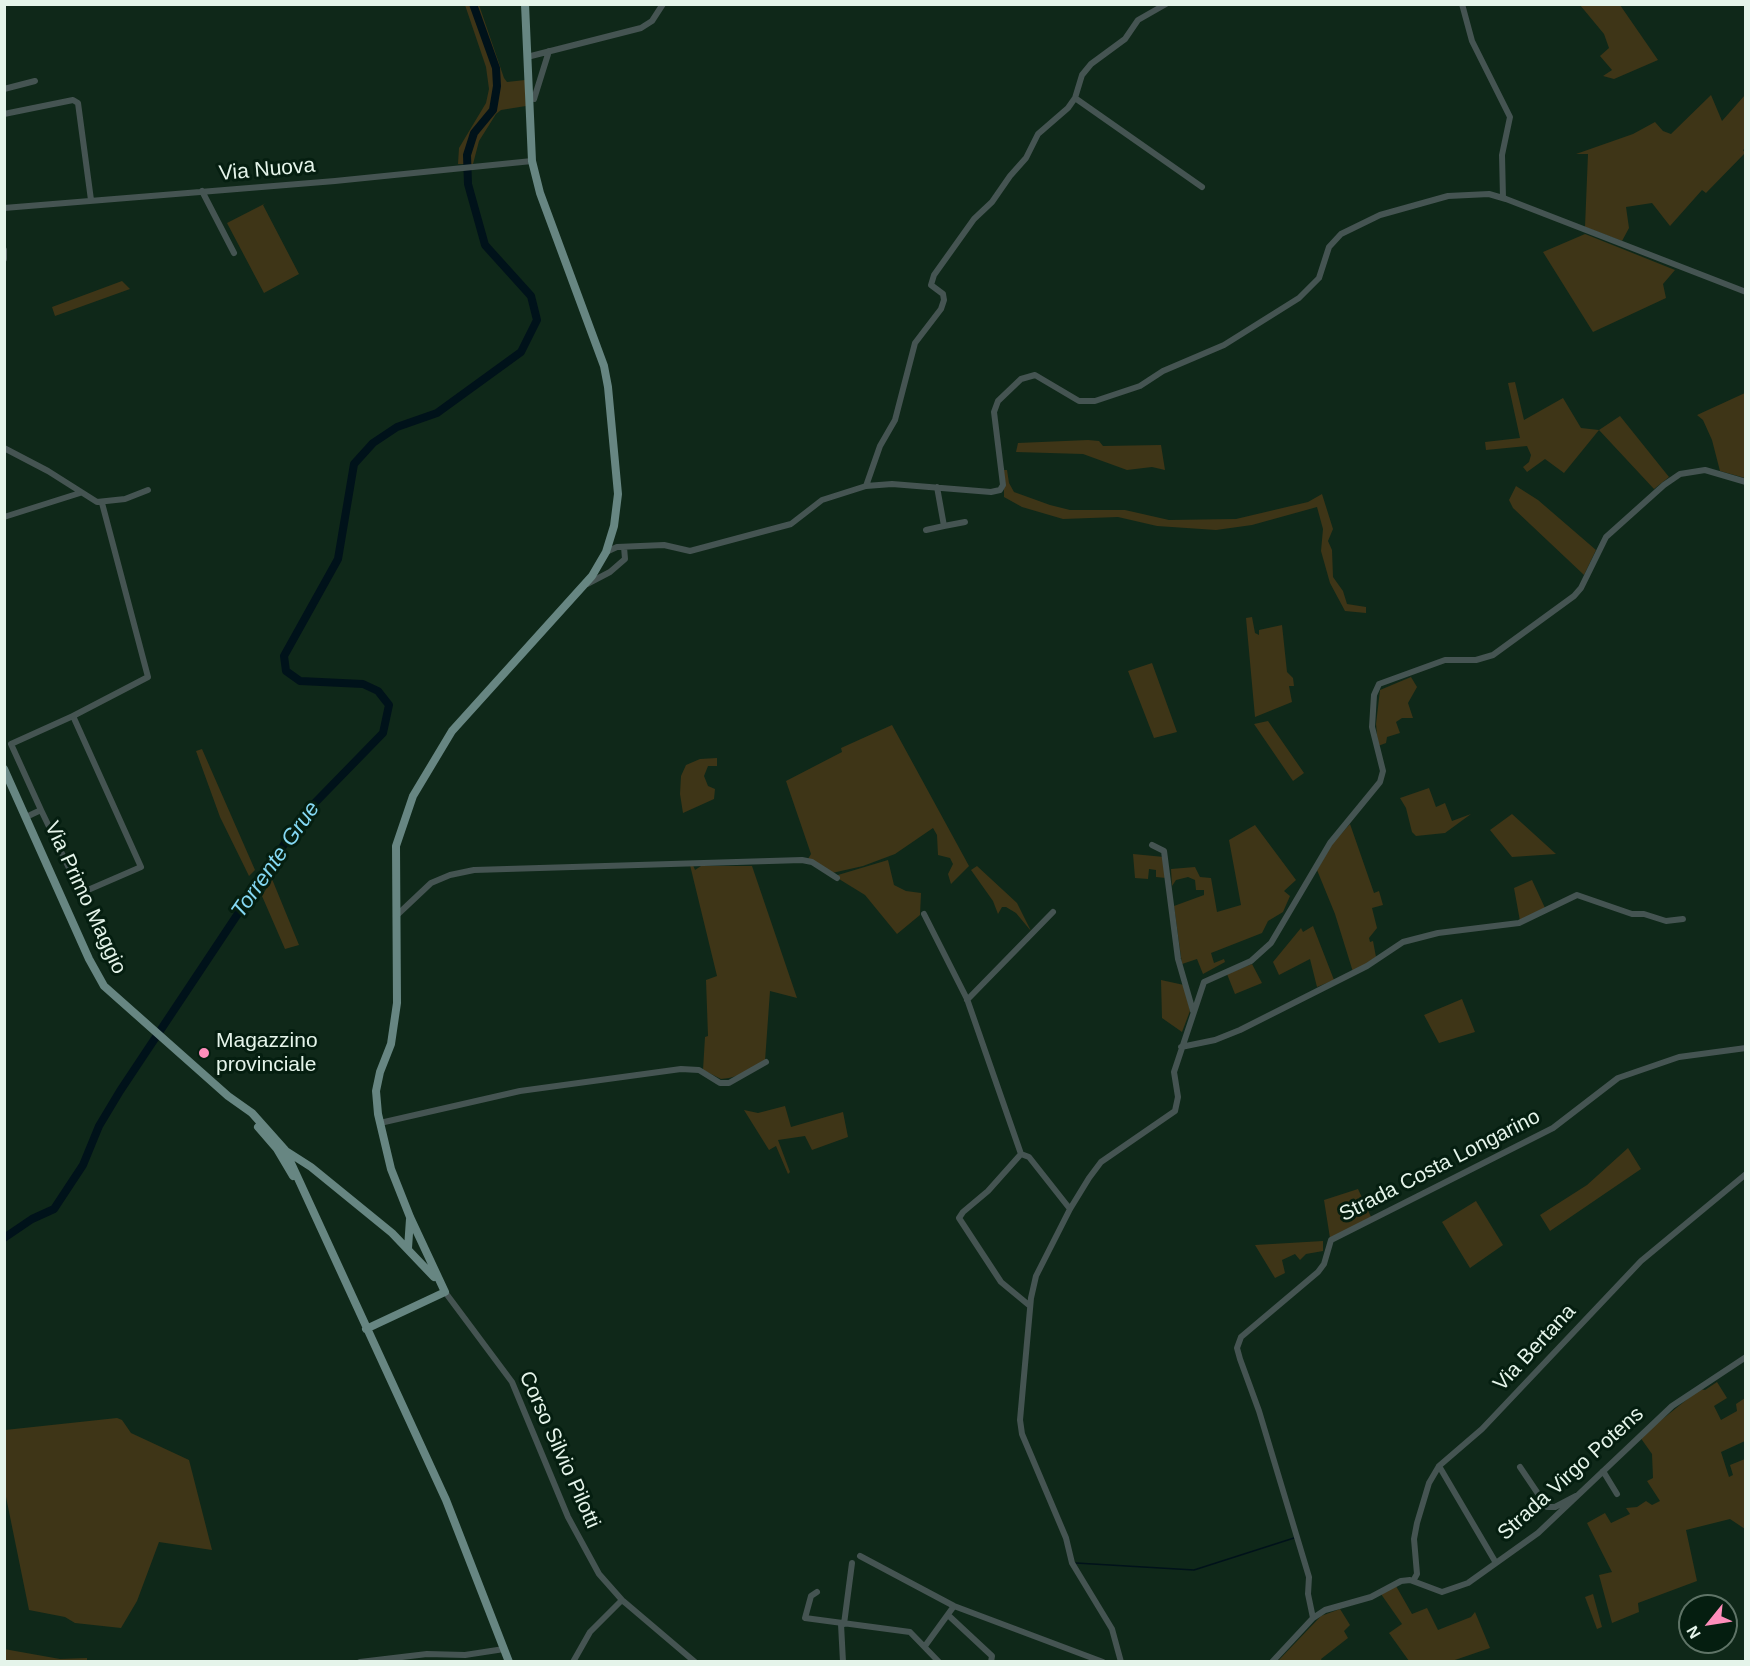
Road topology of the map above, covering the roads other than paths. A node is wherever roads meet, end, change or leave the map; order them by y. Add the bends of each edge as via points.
1 (525, 4) edge
2 (663, 4) edge
3 (1166, 4) edge
4 (1462, 4) edge
5 (549, 51) junction
6 (527, 57) junction
7 (35, 81) dead end
8 (4, 89) edge
9 (1075, 98) junction
10 (534, 99) dead end
11 (4, 114) edge
12 (532, 161) junction
13 (1202, 187) dead end
14 (202, 191) junction
15 (1503, 198) junction
16 (91, 200) junction
17 (4, 208) edge
18 (4, 250) edge
19 (234, 253) dead end
20 (4, 258) edge
21 (1746, 292) edge
22 (4, 448) edge
23 (1746, 483) edge
24 (866, 486) junction
25 (937, 487) junction
26 (148, 490) dead end
27 (80, 494) junction
28 (102, 503) junction
29 (4, 517) edge
30 (965, 522) dead end
31 (944, 526) junction
32 (926, 530) dead end
33 (624, 547) junction
34 (606, 552) junction
35 (587, 584) junction
36 (72, 716) junction
37 (8, 746) edge
38 (4, 769) edge
39 (41, 810) junction
40 (26, 818) junction
41 (1152, 844) dead end
42 (837, 878) dead end
43 (1053, 912) dead end
44 (924, 914) dead end
45 (396, 916) junction
46 (1683, 919) dead end
47 (967, 1000) junction
48 (1193, 1012) junction
49 (1181, 1047) junction
50 (1746, 1048) edge
51 (766, 1062) dead end
52 (380, 1123) junction
53 (281, 1149) junction
54 (1020, 1154) junction
55 (291, 1163) junction
56 (314, 1172) junction
57 (1746, 1174) edge
58 (300, 1180) junction
59 (1070, 1209) junction
60 (410, 1217) junction
61 (317, 1219) junction
62 (392, 1233) junction
63 (420, 1239) junction
64 (410, 1249) junction
65 (445, 1292) junction
66 (1030, 1306) junction
67 (366, 1329) junction
68 (1746, 1357) edge
69 (1439, 1466) junction
70 (1520, 1467) dead end
71 (1603, 1471) junction
72 (1579, 1494) junction
73 (1617, 1494) dead end
74 (860, 1556) dead end
75 (852, 1563) dead end
76 (1496, 1563) junction
77 (1413, 1581) junction
78 (817, 1592) dead end
79 (622, 1600) junction
80 (954, 1606) junction
81 (948, 1615) junction
82 (1313, 1618) junction
83 (843, 1624) junction
84 (925, 1646) junction
85 (504, 1649) junction
86 (992, 1659) edge
87 (360, 1662) edge
88 (509, 1662) edge
89 (573, 1662) edge
90 (695, 1662) edge
91 (843, 1662) edge
92 (939, 1662) edge
93 (999, 1662) edge
94 (1103, 1662) edge
95 (1121, 1662) edge
96 (1272, 1662) edge

1 - 6 main road
2 - 5 street via 652,21 641,28
3 - 9 street via 1138,20 1125,39 1091,64 1082,75
4 - 15 street via 1472,41 1510,117 1502,155
5 - 6 street
5 - 10 street
6 - 12 main road
7 - 8 street
9 - 13 street
9 - 24 street via 1038,134 1026,158 974,219 934,275 931,285 943,294 944,300 915,343 895,420 880,446
11 - 16 street via 73,100 78,103
12 - 14 street, Via Nuova
12 - 34 main road via 608,387 618,494
14 - 16 street, Via Nuova
14 - 19 street
15 - 21 street
15 - 25 street via 1489,194 1448,196 1362,222 1341,234 1329,247 1319,278 1299,298 1224,345 1163,371 1140,386 1095,401 1079,401 1035,375 1021,379 998,401 994,412 1003,485 1000,490
16 - 17 street, Via Nuova
18 - 20 street
22 - 27 street via 48,471
23 - 48 street via 1705,470 1680,474 1611,532 1574,596 1493,655 1476,660 1445,660 1379,684 1374,695 1372,727 1383,771 1380,782 1330,843 1271,943 1251,961 1204,982
24 - 25 street
24 - 33 street via 822,500 791,525 690,551 664,545
25 - 31 street
26 - 28 street
27 - 28 street
27 - 29 street
28 - 36 street via 148,677
30 - 31 street
31 - 32 street
33 - 34 street
33 - 35 street via 626,559
34 - 35 main road
35 - 45 main road via 462,718 438,751 413,796 396,846
36 - 37 street
36 - 39 street via 141,867 81,893
37 - 39 street
38 - 40 main road, Via Primo Maggio
39 - 40 street
40 - 53 main road, Via Primo Maggio via 104,986 228,1096
41 - 48 street via 1164,851 1178,959
42 - 45 street via 802,860 474,870 430,883
43 - 47 street
44 - 47 street
45 - 52 main road via 397,1003 391,1044 376,1091
46 - 49 street via 1666,921 1632,914 1577,896 1519,923 1438,933 1403,942 1359,970 1240,1030
47 - 54 street
48 - 49 street
49 - 59 street via 1174,1072 1178,1103 1175,1111 1101,1162
50 - 82 street, Strada Costa Longarino via 1680,1057 1628,1073 1609,1083 1553,1128 1331,1240 1318,1272 1241,1336 1237,1348 1240,1359 1306,1562
51 - 52 street via 729,1083 720,1083 699,1070 681,1069 520,1091
52 - 60 main road via 391,1169
53 - 55 main road, Corso Silvio Pilotti
53 - 56 main road, Corso Silvio Pilotti
53 - 61 main road
54 - 59 street via 1029,1157
54 - 66 street via 959,1218 1001,1282
55 - 56 main road, Corso Silvio Pilotti
55 - 58 main road
56 - 58 main road via 304,1173
56 - 62 main road, Corso Silvio Pilotti
57 - 69 street, Via Bertana via 1641,1261 1482,1429
58 - 61 main road
59 - 66 street via 1036,1276
60 - 62 main road via 405,1229
60 - 63 main road
60 - 64 main road
61 - 67 main road
62 - 64 main road, Corso Silvio Pilotti
63 - 64 main road via 419,1246
63 - 65 main road
64 - 65 main road, Corso Silvio Pilotti
65 - 67 main road
65 - 79 street, Corso Silvio Pilotti via 512,1382 568,1517 599,1574
66 - 95 street via 1019,1406 1022,1434 1052,1500 1076,1573 1113,1629
67 - 85 main road via 446,1500
68 - 71 street, Strada Virgo Potens via 1672,1406
69 - 76 street
69 - 77 street, Via Bertana via 1429,1483 1417,1524 1417,1574
70 - 72 street via 1549,1508
71 - 72 street, Strada Virgo Potens
71 - 73 street
72 - 76 street, Strada Virgo Potens via 1532,1538
74 - 80 street
75 - 83 street
76 - 77 street, Strada Virgo Potens via 1468,1583 1442,1592
77 - 82 street via 1401,1581 1371,1597 1336,1606
78 - 83 street via 811,1596 806,1618
79 - 89 street via 590,1632
79 - 90 street, Corso Silvio Pilotti
80 - 81 street
80 - 94 street
81 - 84 street
81 - 86 street
82 - 96 street
83 - 84 street via 910,1632
83 - 91 street
84 - 92 street
85 - 87 street
85 - 88 main road
86 - 93 street

